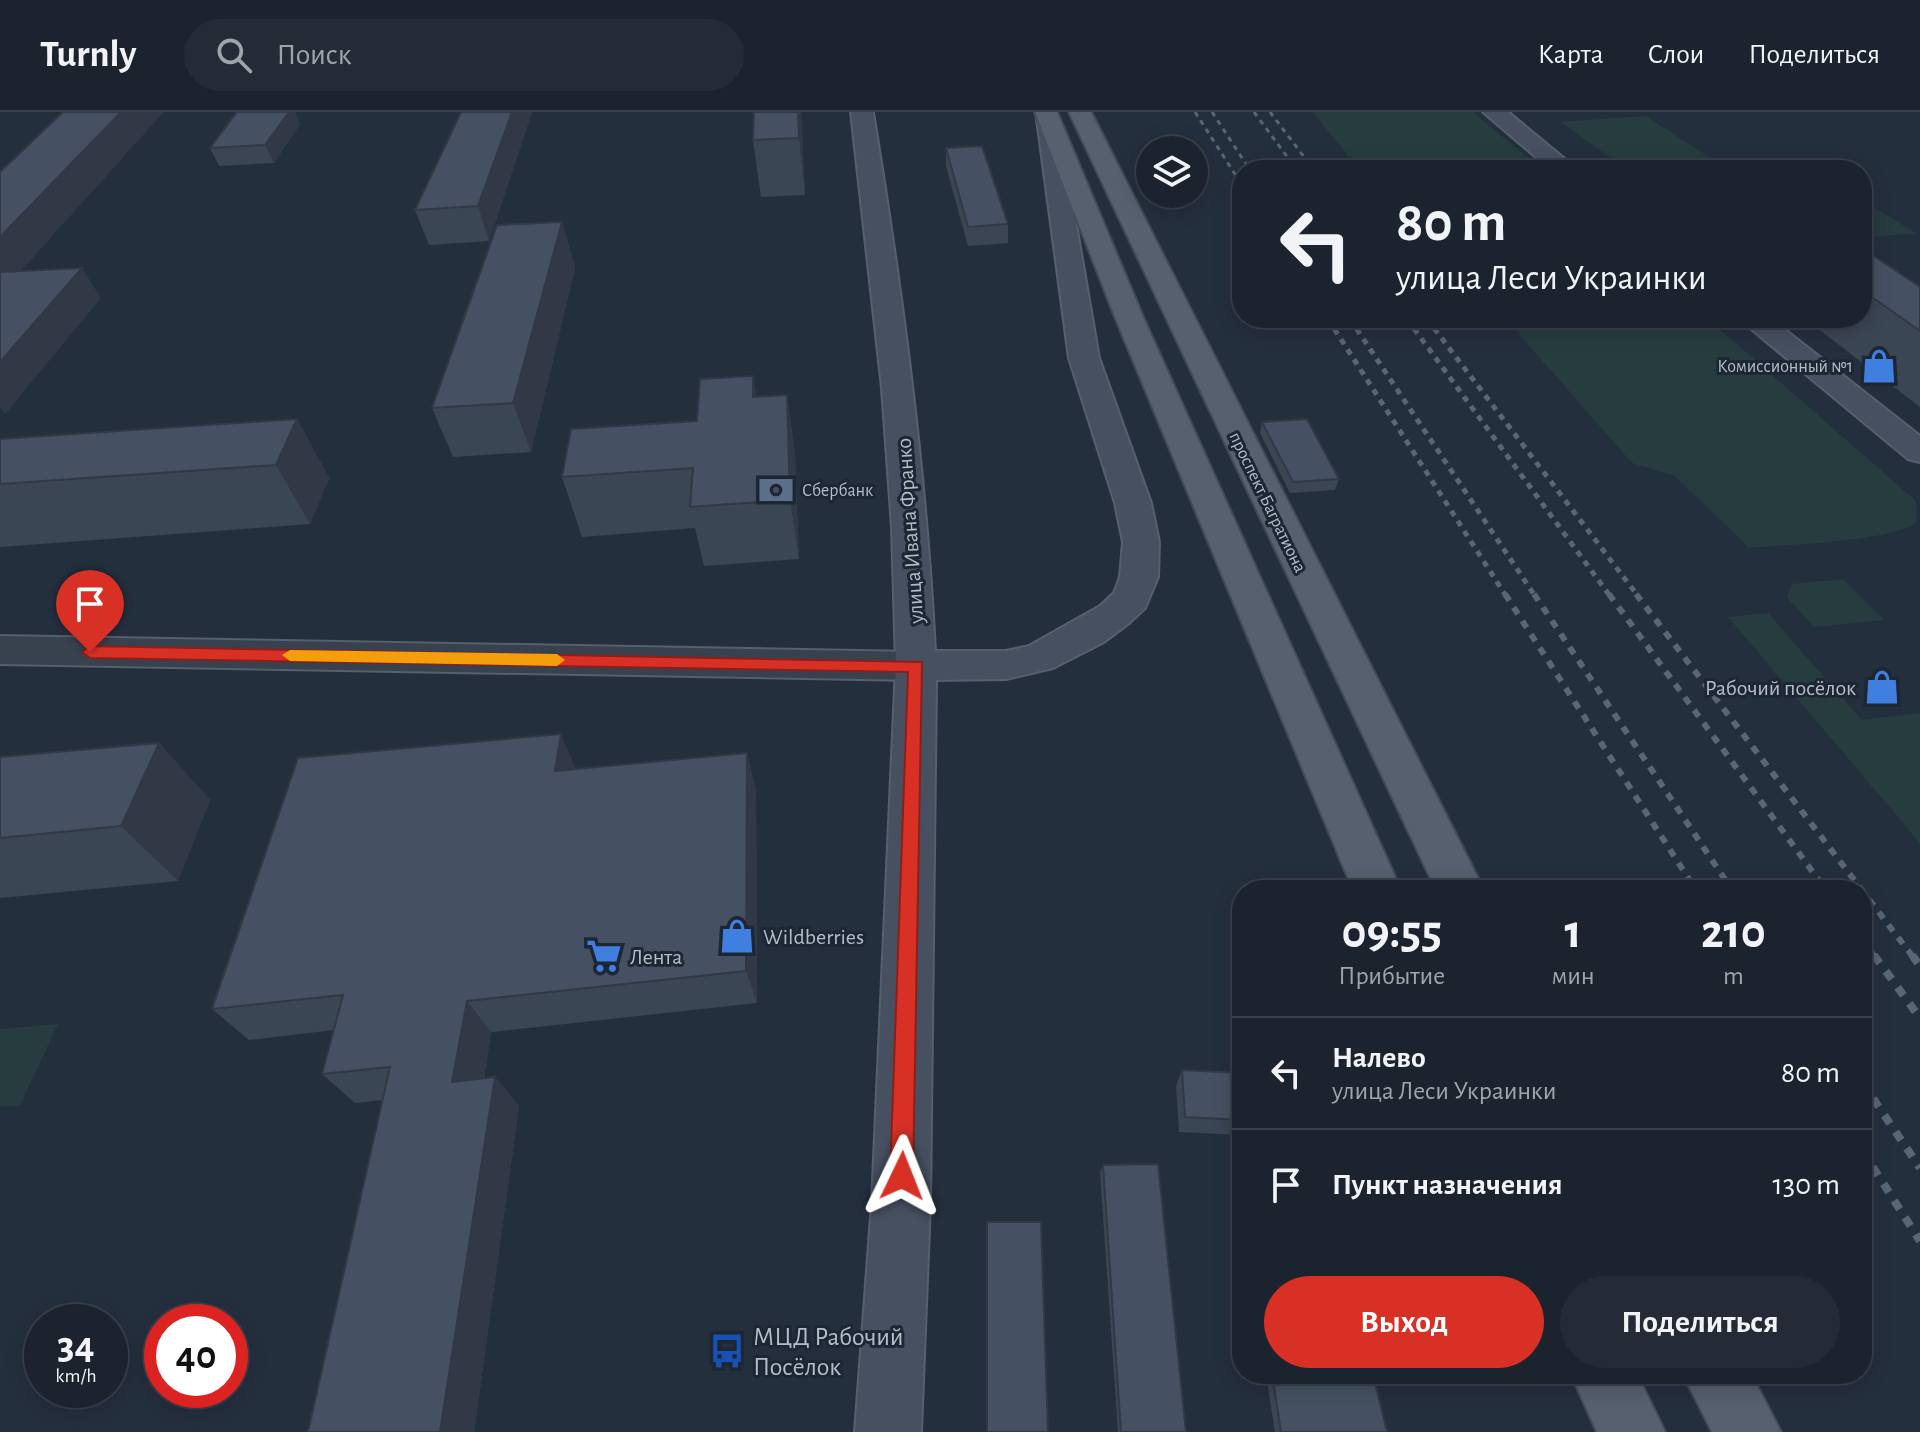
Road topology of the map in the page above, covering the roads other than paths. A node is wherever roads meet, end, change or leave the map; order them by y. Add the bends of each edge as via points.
1 (862, 112) edge
2 (1046, 112) edge
3 (1080, 112) edge
4 (1494, 112) edge
5 (1554, 160) edge
6 (1765, 328) edge
7 (1920, 452) edge
8 (0, 650) edge
9 (916, 666) junction
10 (1373, 880) edge
11 (1455, 880) edge
12 (1608, 1384) edge
13 (1721, 1384) edge
14 (888, 1432) edge
15 (1632, 1432) edge
16 (1748, 1432) edge

1 - 9 street, улица Ивана Франко via 901,403
2 - 9 street via 1084,358 1133,503 1141,542 1139,577 1131,599 1114,615 1039,658 1006,665
2 - 10 main road
3 - 11 main road, проспект Багратиона
4 - 5 street
6 - 7 street
8 - 9 street
9 - 14 street, улица Ивана Франко via 901,1203
12 - 15 main road
13 - 16 main road

